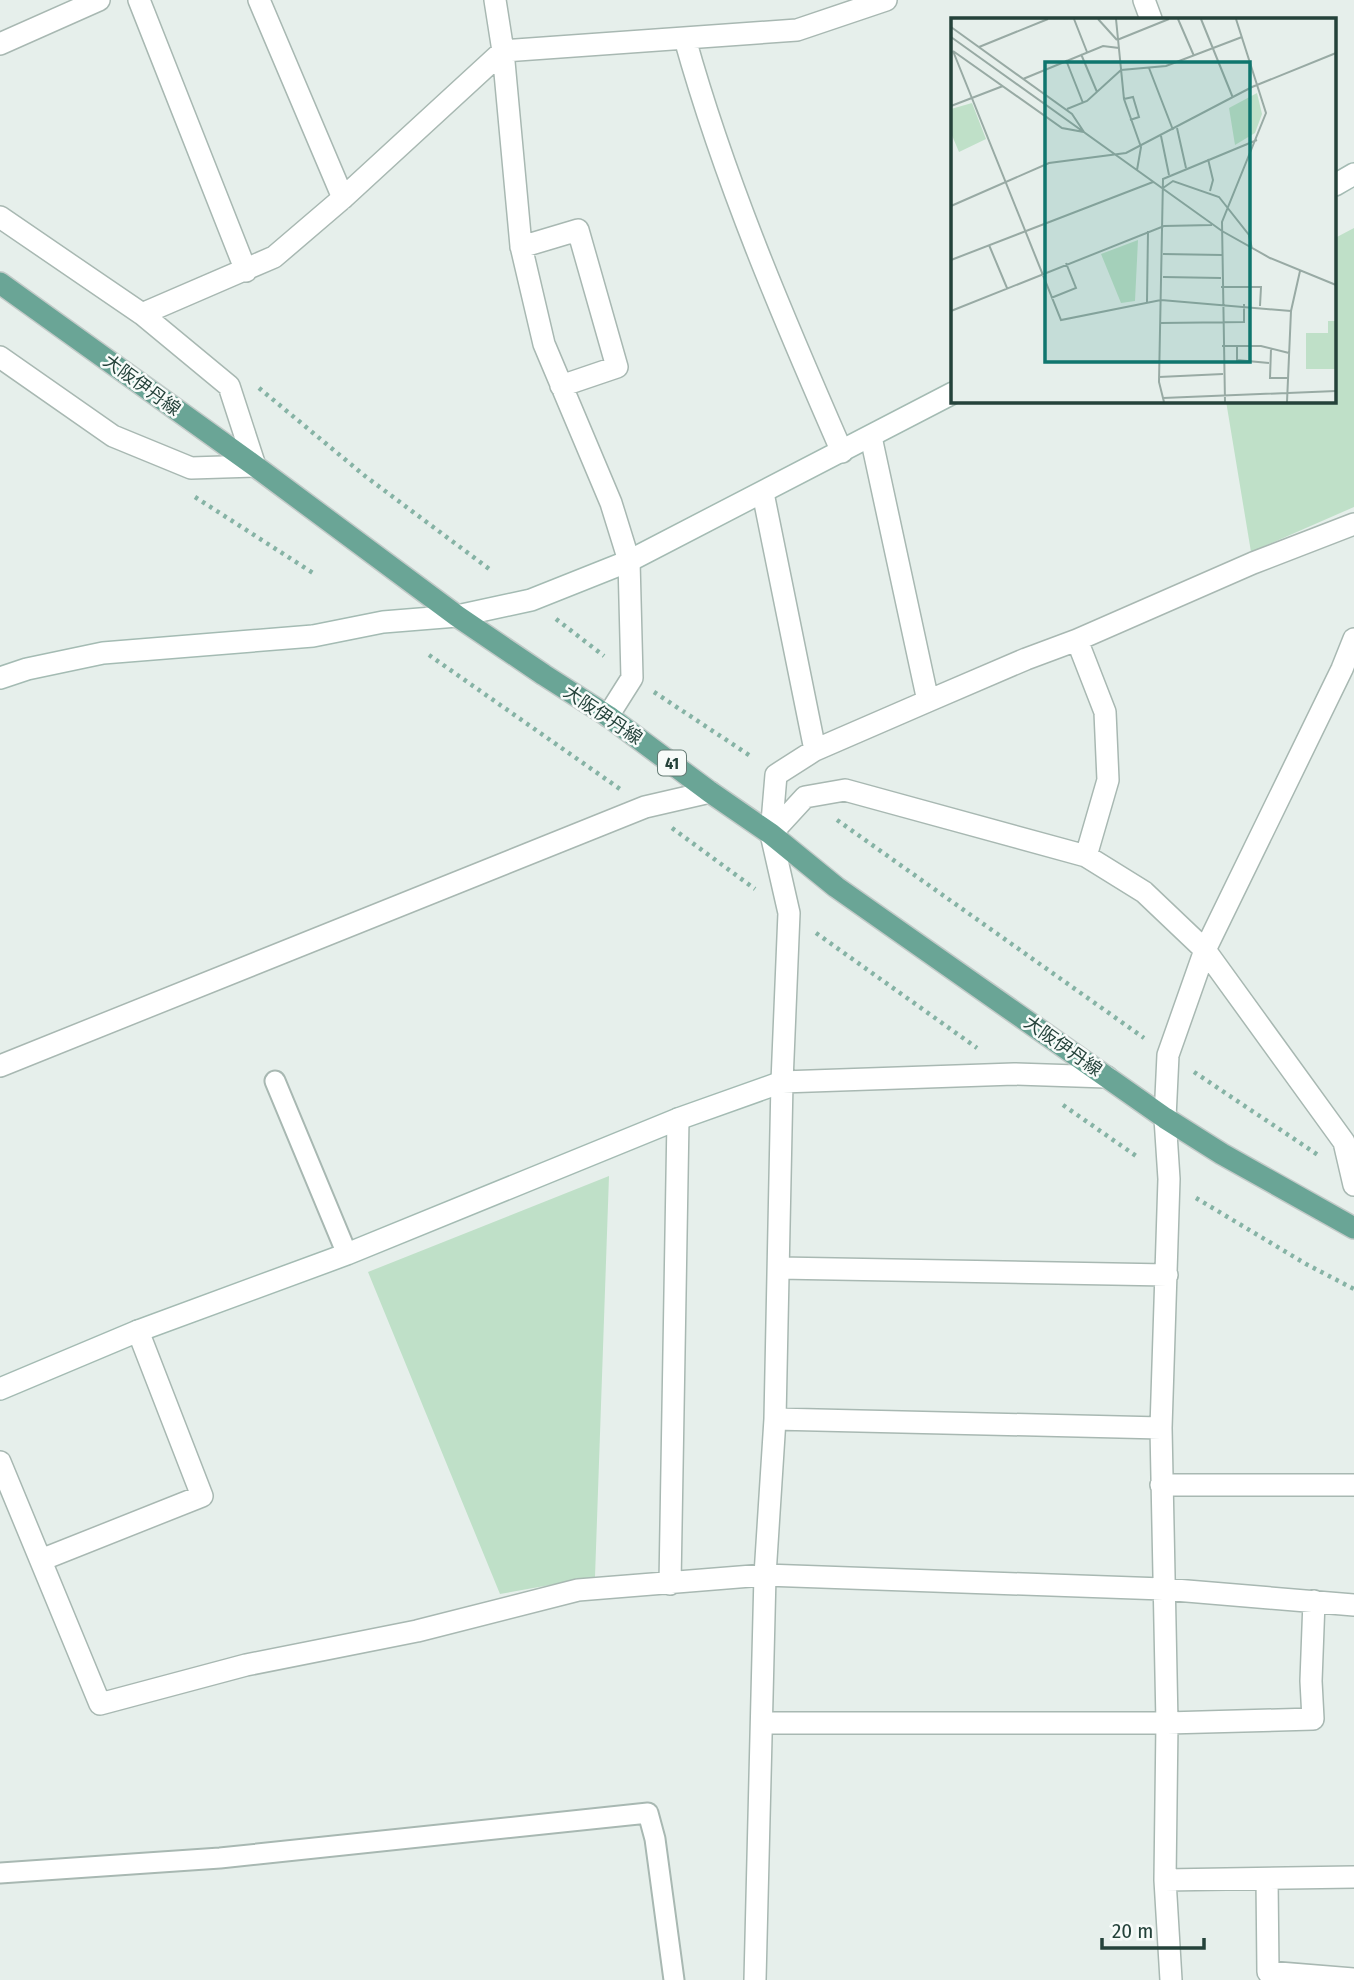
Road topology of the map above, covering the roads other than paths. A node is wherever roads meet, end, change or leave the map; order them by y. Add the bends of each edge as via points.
1 (99, 0) edge
2 (139, 0) edge
3 (259, 0) edge
4 (495, 0) edge
5 (886, 0) edge
6 (1143, 0) edge
7 (1151, 18) edge
8 (685, 39) junction
9 (0, 44) edge
10 (503, 51) junction
11 (1354, 174) edge
12 (1336, 184) edge
13 (343, 198) junction
14 (0, 216) edge
15 (521, 247) junction
16 (246, 271) junction
17 (0, 282) edge
18 (142, 314) junction
19 (0, 357) edge
20 (561, 386) junction
21 (951, 394) edge
22 (872, 437) junction
23 (842, 452) junction
24 (255, 466) junction
25 (763, 493) junction
26 (1354, 524) edge
27 (629, 561) junction
28 (457, 616) junction
29 (1354, 639) edge
30 (1077, 640) junction
31 (0, 678) edge
32 (928, 701) junction
33 (608, 716) junction
34 (815, 750) junction
35 (710, 792) junction
36 (771, 834) junction
37 (1086, 856) junction
38 (1205, 950) junction
39 (0, 1066) edge
40 (1107, 1077) junction
41 (275, 1081) dead end
42 (782, 1082) junction
43 (1165, 1118) junction
44 (678, 1119) junction
45 (1353, 1181) edge
46 (1354, 1228) edge
47 (346, 1254) junction
48 (779, 1268) junction
49 (1167, 1275) junction
50 (138, 1331) junction
51 (0, 1390) edge
52 (775, 1419) junction
53 (1161, 1428) junction
54 (0, 1462) edge
55 (1161, 1485) junction
56 (1354, 1485) edge
57 (41, 1560) junction
58 (765, 1575) junction
59 (670, 1584) junction
60 (1163, 1589) junction
61 (1314, 1601) junction
62 (1354, 1605) edge
63 (762, 1723) junction
64 (1167, 1723) junction
65 (0, 1873) edge
66 (1354, 1877) edge
67 (1267, 1879) junction
68 (1165, 1880) junction
69 (1354, 1979) edge
70 (674, 1980) edge
71 (755, 1980) edge
72 (1171, 1980) edge

1 - 9 street
2 - 16 street
3 - 13 street
4 - 10 street
5 - 8 street via 797,30
6 - 7 street
8 - 10 street
8 - 23 street via 707,116 772,291
10 - 13 street
10 - 15 street
11 - 12 street
13 - 16 street via 274,257
14 - 18 street
15 - 20 street via 544,344
15 - 20 street via 578,230 617,367
16 - 18 street
17 - 24 main road, 大阪伊丹線 / 41
18 - 24 street via 229,386
19 - 24 street via 113,436 191,468
20 - 27 street via 611,503
21 - 22 street
22 - 23 street
22 - 32 street
23 - 25 street
24 - 28 main road, 大阪伊丹線 / 41
25 - 27 street
25 - 34 street
26 - 30 street
27 - 28 street via 531,600
27 - 33 street via 632,678
28 - 31 street via 383,622 313,636 103,653
28 - 33 main road, 大阪伊丹線 / 41
29 - 38 street
30 - 32 street
30 - 37 street via 1105,712 1108,780
32 - 34 street
33 - 35 main road, 大阪伊丹線 / 41
34 - 36 street via 776,775
35 - 36 main road, 大阪伊丹線 / 41
35 - 39 street via 645,807
36 - 37 street via 805,797 845,790
36 - 40 main road, 大阪伊丹線 / 41 via 836,887
36 - 42 street via 789,914
37 - 38 street via 1144,892
38 - 43 street via 1168,1055
38 - 45 street via 1344,1143
40 - 42 street via 1014,1074
40 - 43 main road, 大阪伊丹線 / 41
41 - 47 lane
42 - 44 street
42 - 48 street
43 - 46 main road, 大阪伊丹線 / 41
43 - 49 street via 1170,1179
44 - 47 street
44 - 59 street
47 - 50 street
48 - 49 street
48 - 52 street
49 - 53 street
50 - 51 street
50 - 57 street via 202,1496
52 - 53 street
52 - 58 street
53 - 55 street
54 - 57 street
55 - 56 street
55 - 60 street
57 - 59 street via 100,1704 246,1665 417,1631 578,1590
58 - 59 street
58 - 60 street
58 - 63 street
60 - 61 street
60 - 64 street
61 - 62 street
61 - 64 street via 1313,1719
63 - 64 street
63 - 71 street
64 - 68 street
65 - 70 lane via 220,1858 648,1813
66 - 67 street
67 - 68 street
67 - 69 street via 1268,1972
68 - 72 street

